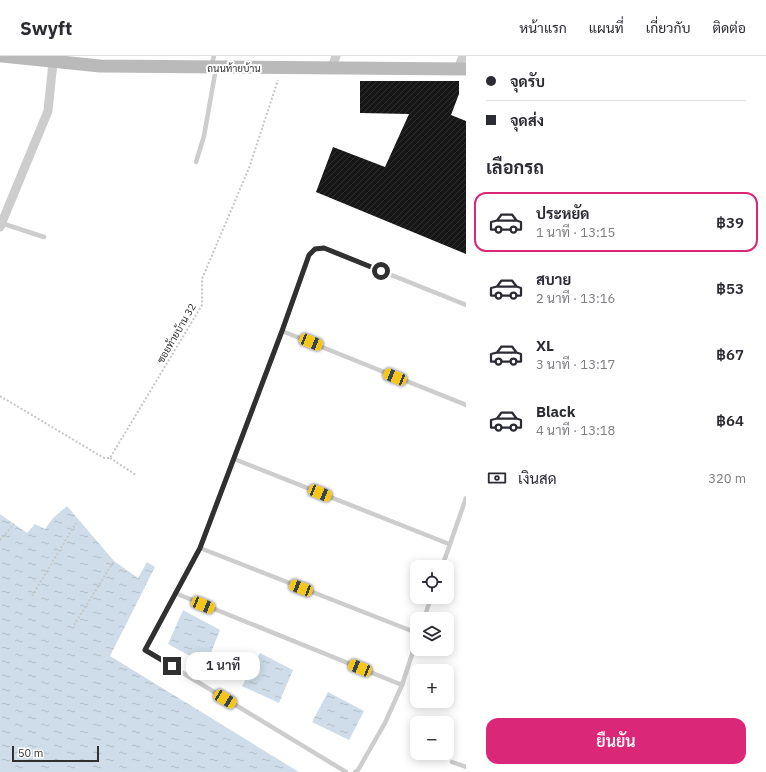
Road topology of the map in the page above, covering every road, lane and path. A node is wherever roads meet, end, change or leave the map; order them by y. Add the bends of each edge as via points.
1 (2, 56) edge
2 (463, 56) edge
3 (18, 57) edge
4 (102, 61) edge
5 (54, 62) junction
6 (334, 62) edge
7 (213, 64) edge
8 (462, 69) edge
9 (275, 88) dead end
10 (196, 162) dead end
11 (1, 225) edge
12 (44, 237) dead end
13 (466, 306) edge
14 (282, 331) junction
15 (0, 396) edge
16 (466, 405) edge
17 (110, 458) junction
18 (234, 459) junction
19 (136, 475) dead end
20 (466, 498) edge
21 (76, 523) dead end
22 (14, 524) dead end
23 (0, 540) edge
24 (450, 544) junction
25 (200, 548) junction
26 (444, 560) edge
27 (114, 561) dead end
28 (175, 593) junction
29 (32, 596) dead end
30 (74, 625) dead end
31 (410, 630) edge
32 (411, 656) edge
33 (402, 685) junction
34 (452, 762) dead end
35 (466, 767) edge
36 (346, 772) edge
37 (355, 772) edge

1 - 3 street, ถนนท้ายบ้าน
2 - 8 street
3 - 5 street, ถนนท้ายบ้าน
4 - 5 street, ถนนท้ายบ้าน
4 - 7 street, ถนนท้ายบ้าน
5 - 11 street via 48,111
6 - 7 street, ถนนท้ายบ้าน
6 - 8 street, ถนนท้ายบ้าน
7 - 10 lane via 204,136
9 - 17 path, ซอยท้ายบ้าน 32 via 249,168 202,279 200,308
11 - 12 lane
13 - 14 lane via 324,248 315,249 309,255
14 - 16 lane
14 - 18 lane
15 - 17 path via 104,458
17 - 19 path
18 - 24 lane
18 - 25 lane
20 - 24 lane
21 - 29 path
22 - 23 path
24 - 26 lane
25 - 28 lane
25 - 31 lane
27 - 30 path
28 - 33 lane
28 - 36 lane via 145,650
32 - 33 lane
33 - 37 lane via 385,723
34 - 35 lane

